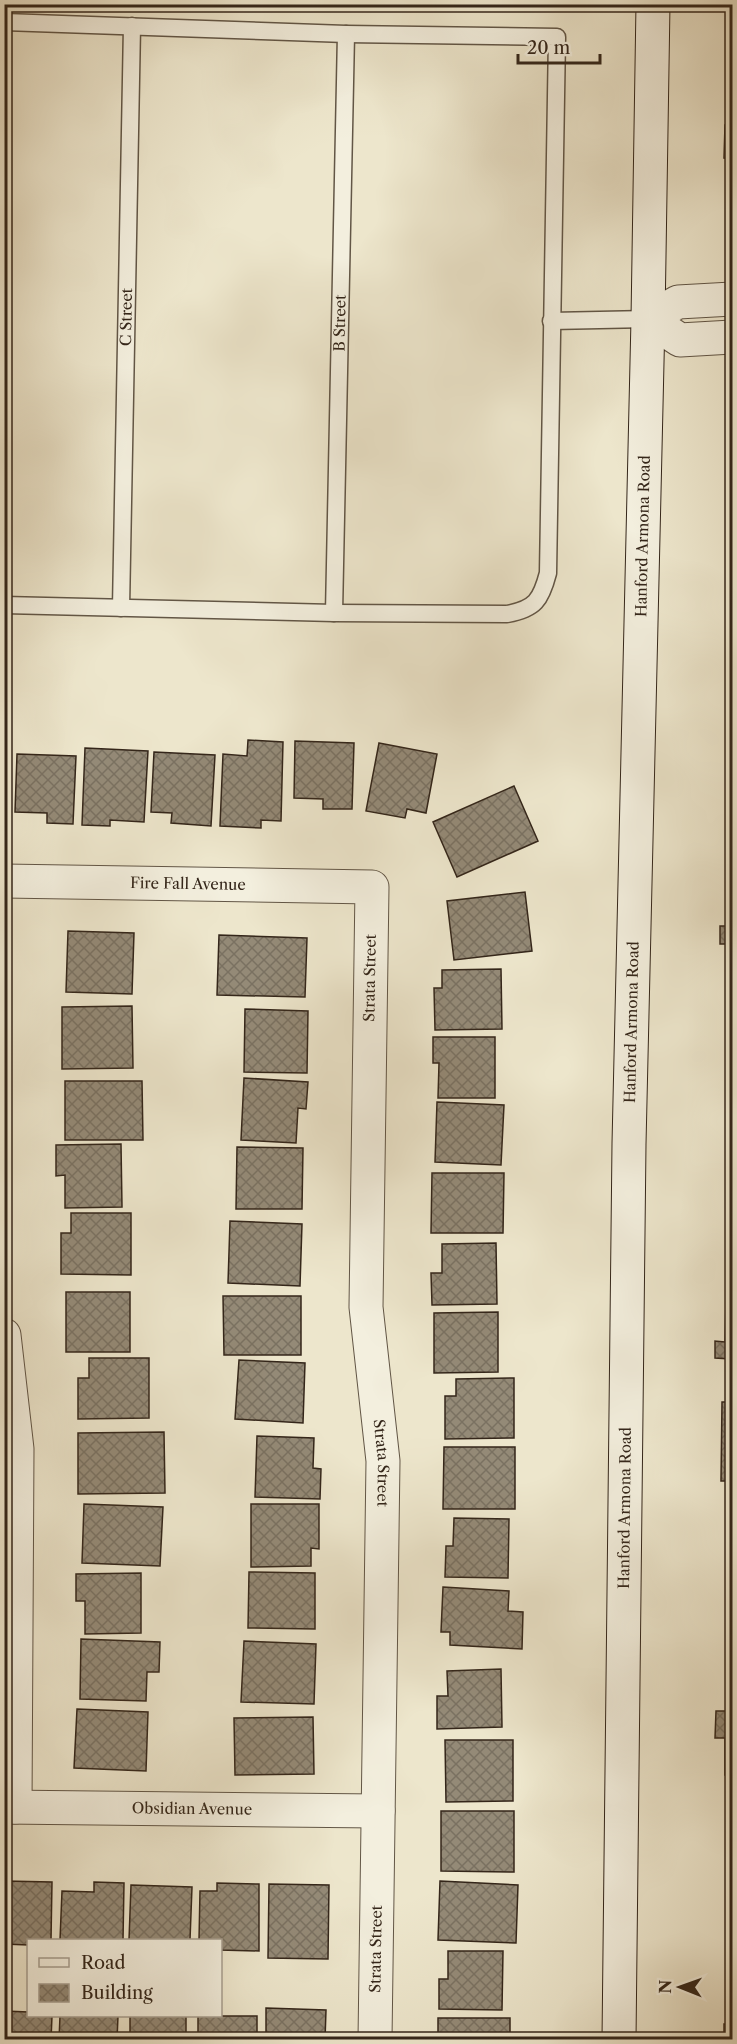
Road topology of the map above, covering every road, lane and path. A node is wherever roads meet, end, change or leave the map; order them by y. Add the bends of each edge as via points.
1 (653, 4) edge
2 (4, 22) edge
3 (132, 26) junction
4 (346, 34) junction
5 (732, 298) edge
6 (648, 320) junction
7 (551, 321) junction
8 (732, 337) edge
9 (4, 606) edge
10 (122, 608) junction
11 (334, 613) junction
12 (4, 881) edge
13 (372, 887) joint
14 (4, 1335) edge
15 (10, 1807) edge
16 (378, 1811) junction
17 (375, 2040) edge
18 (619, 2040) edge

1 - 6 street, Hanford Armona Road
2 - 3 lane
3 - 4 lane
3 - 10 lane, C Street
4 - 7 lane via 557,37
4 - 11 lane, B Street
5 - 6 street via 678,302
6 - 7 lane
6 - 8 street via 680,340
6 - 18 street, Hanford Armona Road via 629,1144
7 - 11 lane via 548,573 535,603 507,614
9 - 10 lane
10 - 11 lane
12 - 13 street, Fire Fall Avenue
13 - 16 street, Strata Street via 366,1307 383,1461
14 - 15 street via 17,1449
15 - 16 street, Obsidian Avenue
16 - 17 street, Strata Street

